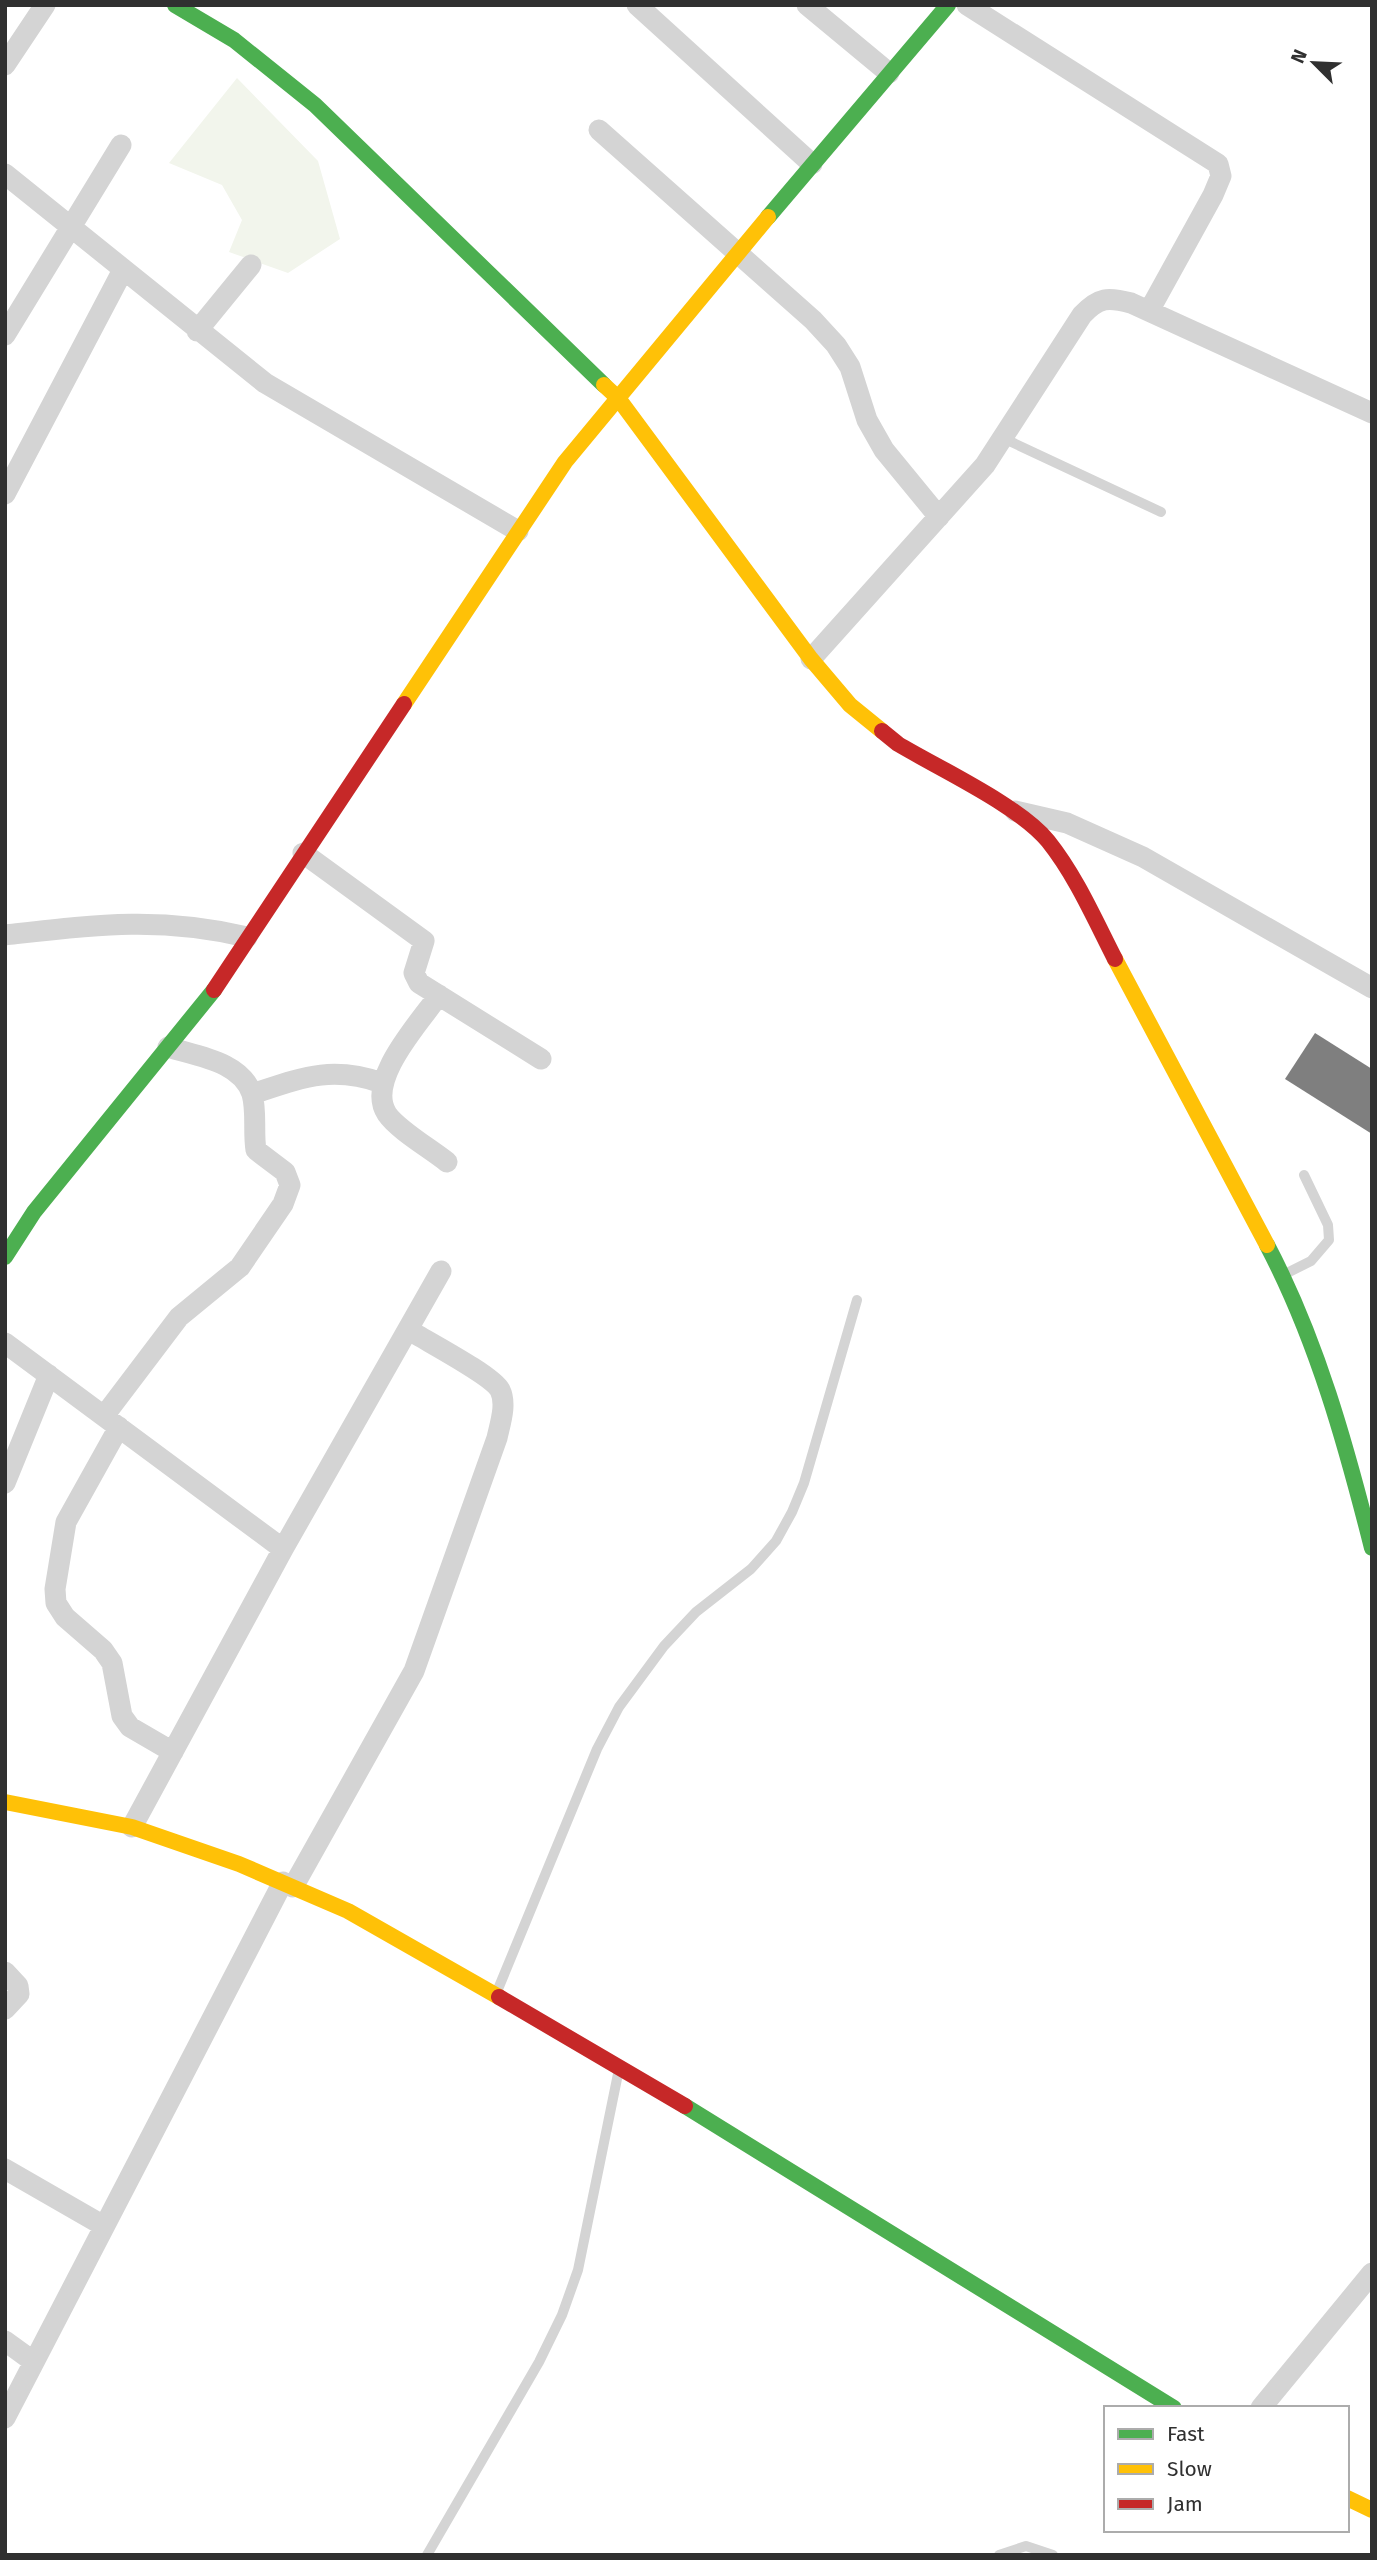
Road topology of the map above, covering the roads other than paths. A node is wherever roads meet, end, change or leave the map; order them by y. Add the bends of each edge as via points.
1 (45, 5) edge
2 (175, 5) edge
3 (637, 5) edge
4 (807, 5) edge
5 (948, 5) edge
6 (967, 5) edge
7 (5, 65) edge
8 (889, 73) junction
9 (599, 130) dead end
10 (121, 145) dead end
11 (812, 164) junction
12 (5, 174) edge
13 (70, 228) junction
14 (737, 252) junction
15 (251, 265) dead end
16 (123, 270) junction
17 (1149, 311) junction
18 (197, 331) junction
19 (5, 335) edge
20 (618, 398) junction
21 (1372, 413) edge
22 (1005, 439) junction
23 (5, 494) edge
24 (1161, 512) dead end
25 (939, 517) junction
26 (518, 531) junction
27 (811, 659) junction
28 (1010, 810) junction
29 (303, 853) junction
30 (5, 935) edge
31 (247, 937) junction
32 (1372, 988) edge
33 (439, 995) junction
34 (168, 1047) junction
35 (541, 1059) dead end
36 (382, 1083) junction
37 (252, 1094) junction
38 (447, 1162) dead end
39 (1304, 1175) dead end
40 (5, 1257) edge
41 (441, 1271) dead end
42 (1283, 1276) junction
43 (857, 1300) dead end
44 (408, 1330) junction
45 (5, 1343) edge
46 (49, 1375) junction
47 (111, 1421) junction
48 (5, 1483) edge
49 (1372, 1548) edge
50 (283, 1549) junction
51 (173, 1752) junction
52 (5, 1802) edge
53 (132, 1827) junction
54 (288, 1884) junction
55 (5, 1972) edge
56 (496, 1994) junction
57 (5, 2009) edge
58 (620, 2066) junction
59 (5, 2169) edge
60 (104, 2226) junction
61 (1372, 2273) edge
62 (5, 2341) edge
63 (34, 2362) junction
64 (1171, 2406) edge
65 (1263, 2406) edge
66 (5, 2418) edge
67 (1349, 2499) edge
68 (1372, 2510) edge
69 (427, 2555) edge
70 (999, 2555) edge
71 (1053, 2555) edge

1 - 7 street
2 - 20 street via 234,40 315,105
3 - 11 street
4 - 8 street
5 - 8 street
6 - 17 street via 1218,164 1221,176 1213,195
8 - 11 street
9 - 14 street
10 - 13 street
11 - 14 street
12 - 13 street
13 - 16 street
13 - 19 street
14 - 20 street
14 - 25 street via 836,345 850,367 867,420 884,450
15 - 18 street
16 - 18 street
16 - 23 street
17 - 21 street
17 - 22 street via 1108,297 1094,302
18 - 26 street via 265,383
20 - 26 street via 565,462
20 - 27 street
22 - 24 lane
22 - 25 street
25 - 27 street
26 - 29 street
27 - 28 street via 850,705 898,744
28 - 32 street via 1067,823 1143,857
28 - 42 street via 1047,840 1077,886
29 - 31 street
29 - 33 street via 424,941 414,973 419,983
30 - 31 street via 132,922 201,926
31 - 34 street via 212,993
33 - 35 street
33 - 36 street
34 - 37 street via 227,1066 242,1077
34 - 40 street via 34,1212
36 - 37 street via 359,1074 322,1073
36 - 38 street via 380,1101 389,1117
37 - 47 street via 256,1150 285,1172 290,1185 283,1204 240,1267 180,1317
39 - 42 lane via 1328,1225 1329,1240 1311,1261
41 - 44 street
42 - 49 street via 1324,1380
43 - 56 lane via 792,1512 776,1541 751,1569 696,1612 619,1707 597,1749
44 - 50 street
44 - 54 street via 493,1381 503,1399 497,1438 414,1671
45 - 46 street
46 - 47 street
46 - 48 street
47 - 50 street
47 - 51 street via 66,1522 56,1603 112,1663 122,1716 130,1727
50 - 51 street
51 - 53 street
52 - 53 street
53 - 54 street
54 - 56 street via 359,1916
54 - 60 street
55 - 57 street via 19,1994
56 - 58 street
58 - 64 street
58 - 69 lane via 578,2270 562,2315
59 - 60 street
60 - 63 street
61 - 65 street
62 - 63 street
63 - 66 street
67 - 68 street
70 - 71 lane via 1026,2546

